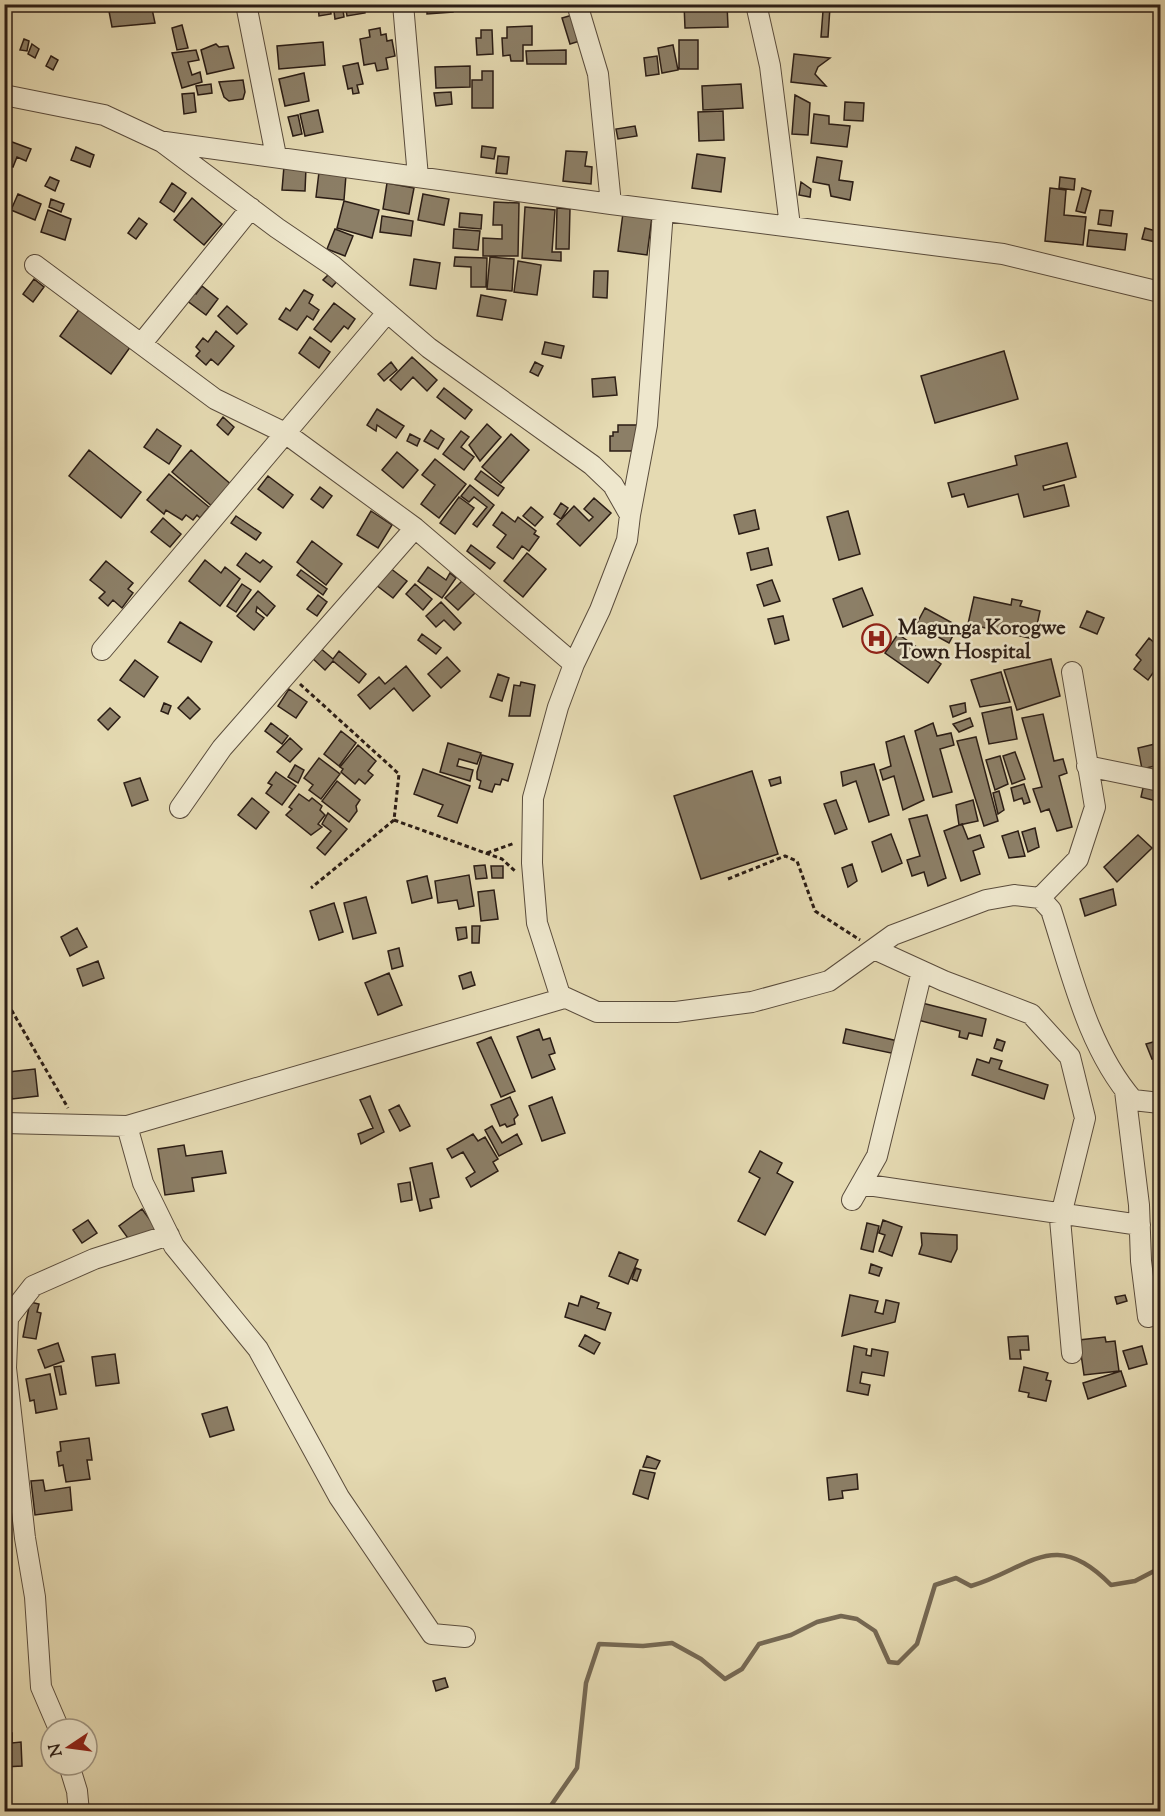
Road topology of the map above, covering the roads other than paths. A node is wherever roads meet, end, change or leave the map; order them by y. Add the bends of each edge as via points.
1 (246, 4) edge
2 (403, 4) edge
3 (577, 4) edge
4 (756, 4) edge
5 (4, 95) edge
6 (162, 142) junction
7 (276, 156) junction
8 (418, 177) junction
9 (611, 204) junction
10 (251, 208) junction
11 (663, 211) junction
12 (790, 226) junction
13 (35, 265) dead end
14 (1161, 292) edge
15 (386, 314) junction
16 (142, 343) junction
17 (285, 434) junction
18 (630, 515) junction
19 (415, 528) junction
20 (102, 650) dead end
21 (574, 664) junction
22 (1072, 672) dead end
23 (1087, 766) junction
24 (1161, 781) edge
25 (180, 808) dead end
26 (1040, 898) junction
27 (874, 949) junction
28 (922, 971) junction
29 (560, 995) junction
30 (1125, 1091) junction
31 (1161, 1103) edge
32 (4, 1123) edge
33 (128, 1126) junction
34 (1061, 1214) junction
35 (1140, 1225) junction
36 (169, 1235) junction
37 (1148, 1317) dead end
38 (1072, 1353) dead end
39 (465, 1637) dead end
40 (54, 1717) edge
41 (73, 1777) edge
42 (79, 1812) edge

1 - 7 street
2 - 8 street
3 - 9 street via 598,74
4 - 12 street via 770,66
5 - 6 street via 104,115
6 - 7 street
6 - 10 street
7 - 8 street
8 - 9 street
9 - 11 street
10 - 15 street via 333,266
10 - 16 street
11 - 12 street
11 - 18 street via 647,425
12 - 14 street via 1003,254
13 - 16 street
15 - 17 street
15 - 18 street via 592,465 613,485
16 - 17 street via 215,399
17 - 19 street
17 - 20 street
18 - 21 street via 627,540
19 - 21 street
19 - 25 street via 222,748
21 - 29 street via 533,798 537,923
22 - 23 street
23 - 24 street
23 - 26 street via 1095,807 1078,859
26 - 27 street via 1014,895 986,900 893,934
26 - 30 street via 1051,910 1088,1023 1113,1076
27 - 28 street
27 - 29 street via 829,981 752,1002 676,1012 597,1012
28 - 34 street via 1031,1014 1070,1057 1085,1118
28 - 34 street via 877,1156 857,1192
29 - 33 street via 561,999
30 - 31 street via 1133,1100
30 - 35 street
32 - 33 street
33 - 36 street via 143,1183
34 - 35 street
34 - 38 street
35 - 37 street
36 - 39 street via 258,1349 339,1497 432,1634
36 - 40 street via 94,1259 33,1286 8,1318 6,1368 35,1596 40,1687
41 - 42 street

